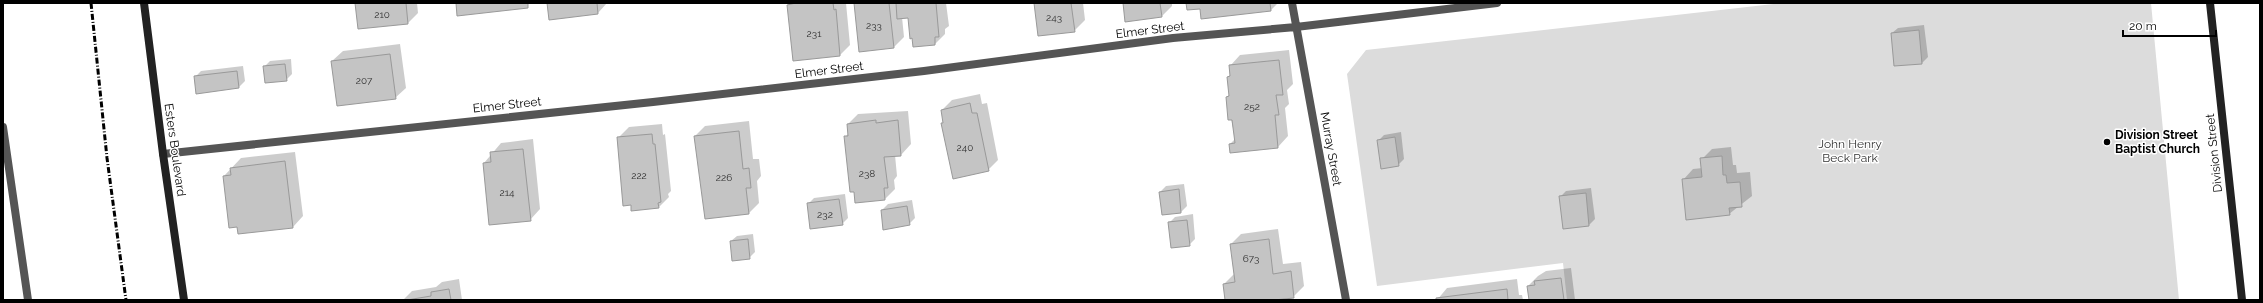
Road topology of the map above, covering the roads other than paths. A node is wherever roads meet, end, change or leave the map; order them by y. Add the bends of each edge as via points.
1 (144, 3) edge
2 (1292, 3) edge
3 (1497, 3) edge
4 (2210, 3) edge
5 (1296, 27) junction
6 (3, 126) edge
7 (163, 154) junction
8 (28, 300) edge
9 (184, 300) edge
10 (1346, 300) edge
11 (2242, 300) edge

1 - 7 street, Esters Boulevard
2 - 5 street, Murray Street
3 - 5 street, Elmer Street
4 - 11 street, Division Street
5 - 7 street, Elmer Street via 1173,38 924,71 653,102
5 - 10 street, Murray Street
6 - 8 street
7 - 9 street, Esters Boulevard

